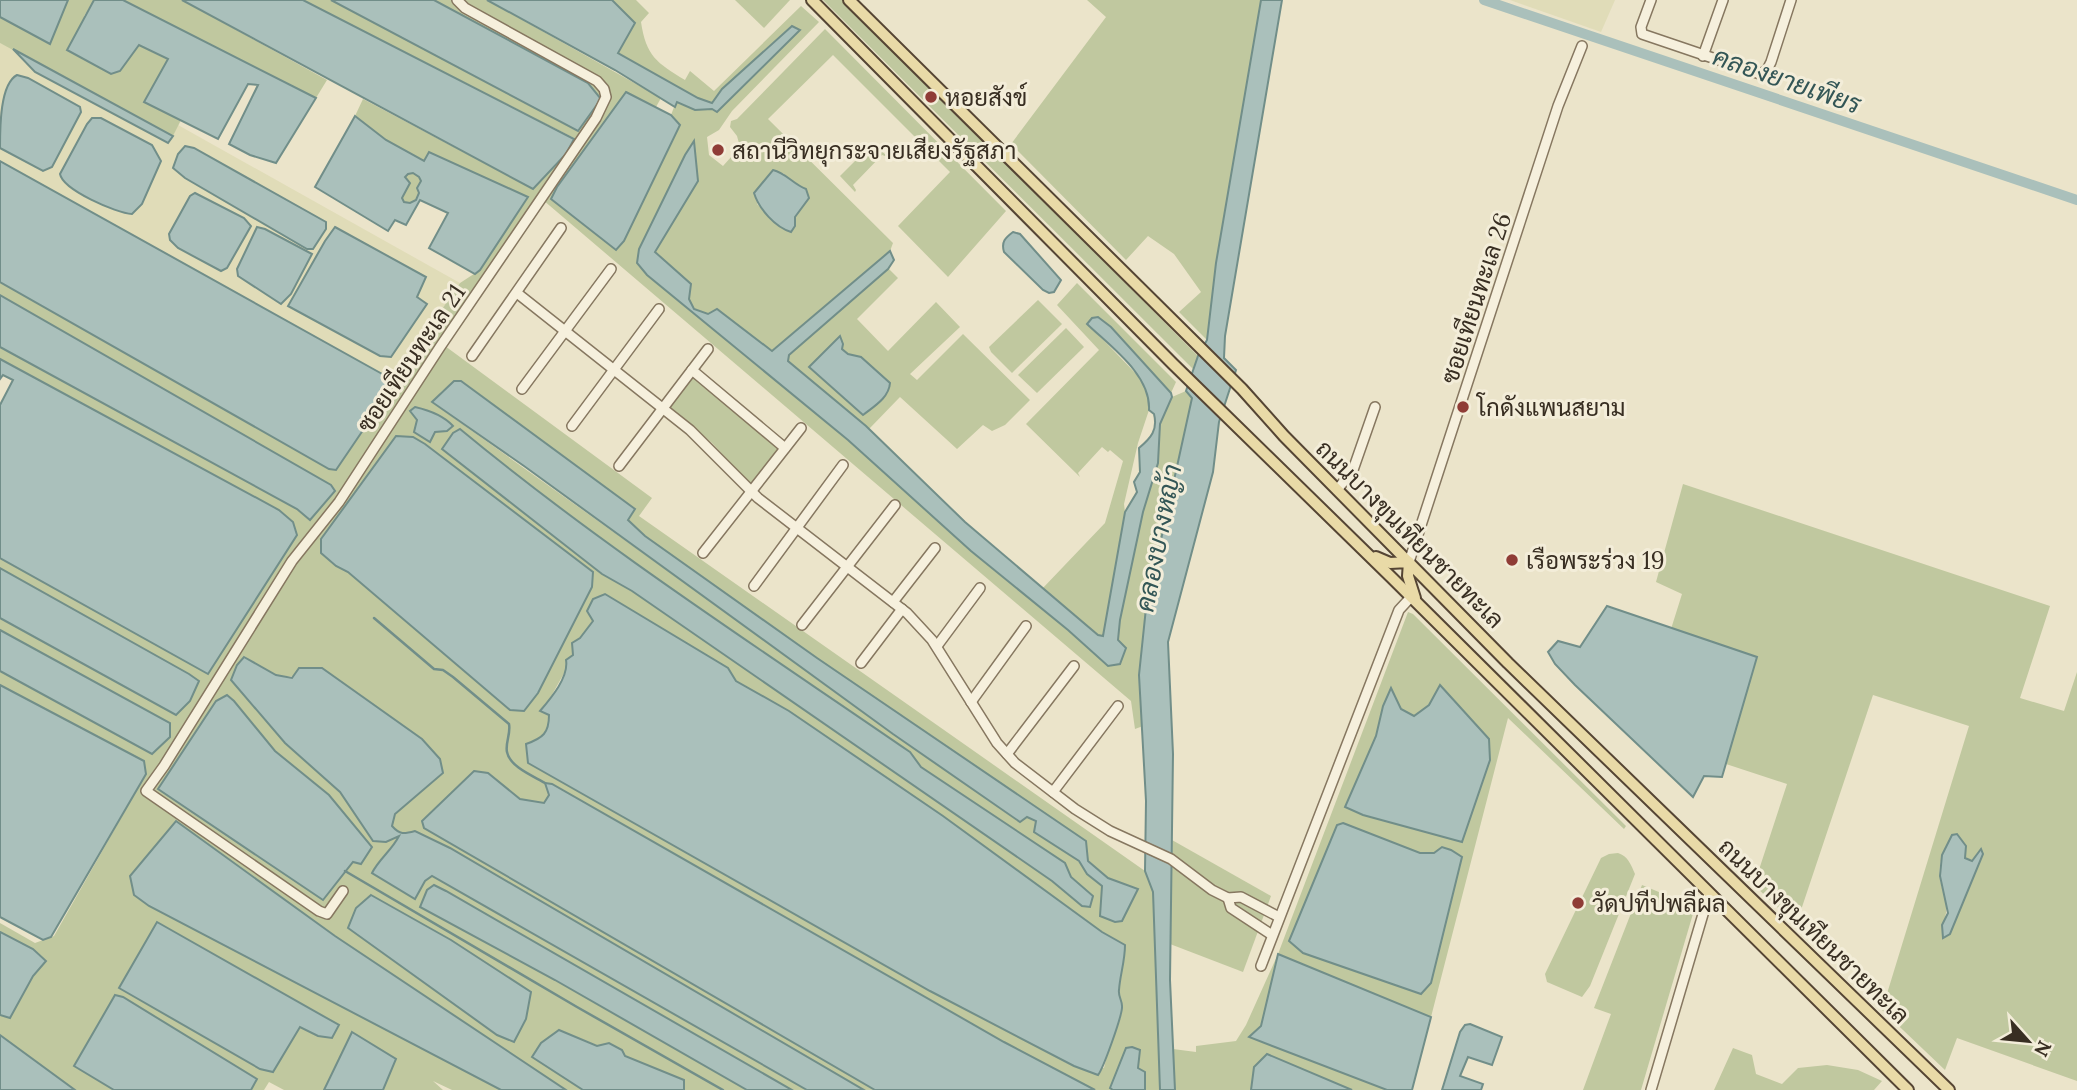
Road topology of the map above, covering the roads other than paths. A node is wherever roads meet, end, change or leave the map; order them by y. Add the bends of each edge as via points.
1 (457, 0) edge
2 (812, 0) edge
3 (849, 0) edge
4 (1651, 0) edge
5 (1723, 0) edge
6 (1791, 0) edge
7 (1582, 46) dead end
8 (1703, 56) junction
9 (561, 228) dead end
10 (611, 269) dead end
11 (517, 293) junction
12 (659, 309) dead end
13 (565, 331) junction
14 (708, 349) dead end
15 (472, 356) dead end
16 (614, 369) junction
17 (692, 370) junction
18 (522, 389) dead end
19 (1376, 407) dead end
20 (663, 408) junction
21 (572, 426) dead end
22 (801, 428) dead end
23 (785, 448) junction
24 (843, 465) dead end
25 (619, 466) dead end
26 (1336, 490) junction
27 (752, 491) junction
28 (895, 505) dead end
29 (797, 528) junction
30 (935, 548) dead end
31 (1362, 548) junction
32 (703, 553) dead end
33 (1409, 562) junction
34 (848, 566) junction
35 (754, 586) dead end
36 (980, 588) dead end
37 (1414, 600) junction
38 (893, 602) junction
39 (902, 609) junction
40 (802, 625) dead end
41 (1026, 626) dead end
42 (937, 646) junction
43 (862, 663) dead end
44 (1074, 666) dead end
45 (971, 702) junction
46 (1118, 706) dead end
47 (1590, 744) junction
48 (1007, 754) junction
49 (1577, 762) junction
50 (1053, 792) junction
51 (343, 891) dead end
52 (1709, 894) junction
53 (1228, 898) junction
54 (1279, 917) junction
55 (1272, 935) junction
56 (1261, 966) dead end
57 (1651, 1090) edge
58 (1908, 1090) edge
59 (1949, 1090) edge

1 - 51 street, ซอยเทียนทะเล 21 via 597,81 604,89 604,102 339,502 292,561 146,791 319,911 327,914
2 - 31 main road, ถนนบางขุนเทียนชายทะเล
3 - 26 main road, ถนนบางขุนเทียนชายทะเล via 1242,389
4 - 8 street via 1642,34
5 - 8 street
6 - 8 street via 1764,74
7 - 33 street, ซอยเทียนทะเล 26 via 1558,106
9 - 11 street
10 - 13 street
11 - 13 street
11 - 15 street
12 - 16 street
13 - 16 street
13 - 18 street
14 - 17 street
16 - 20 street
16 - 21 street
17 - 20 street
17 - 23 street
19 - 26 street via 1353,470
20 - 25 street
20 - 27 street
22 - 23 street
23 - 27 street
24 - 29 street
26 - 33 main road, ถนนบางขุนเทียนชายทะเล
27 - 29 street
27 - 32 street
28 - 34 street
29 - 34 street
29 - 35 street
30 - 38 street
31 - 33 main road via 1383,561
31 - 37 main road, ถนนบางขุนเทียนชายทะเล
33 - 37 main road
33 - 47 main road, ถนนบางขุนเทียนชายทะเล
34 - 38 street
34 - 40 street
36 - 42 street
37 - 49 main road, ถนนบางขุนเทียนชายทะเล
37 - 54 street via 1399,610
38 - 39 street
39 - 42 street
39 - 43 street
41 - 45 street
42 - 45 street
44 - 48 street
45 - 48 street
46 - 50 street
47 - 49 main road via 1575,745 1572,752
47 - 59 main road, ถนนบางขุนเทียนชายทะเล
48 - 50 street
49 - 52 main road, ถนนบางขุนเทียนชายทะเล
50 - 53 street via 1110,831 1171,859
52 - 57 street
52 - 58 main road, ถนนบางขุนเทียนชายทะเล
53 - 54 street via 1241,897
53 - 55 street via 1230,908
54 - 55 street
55 - 56 street

